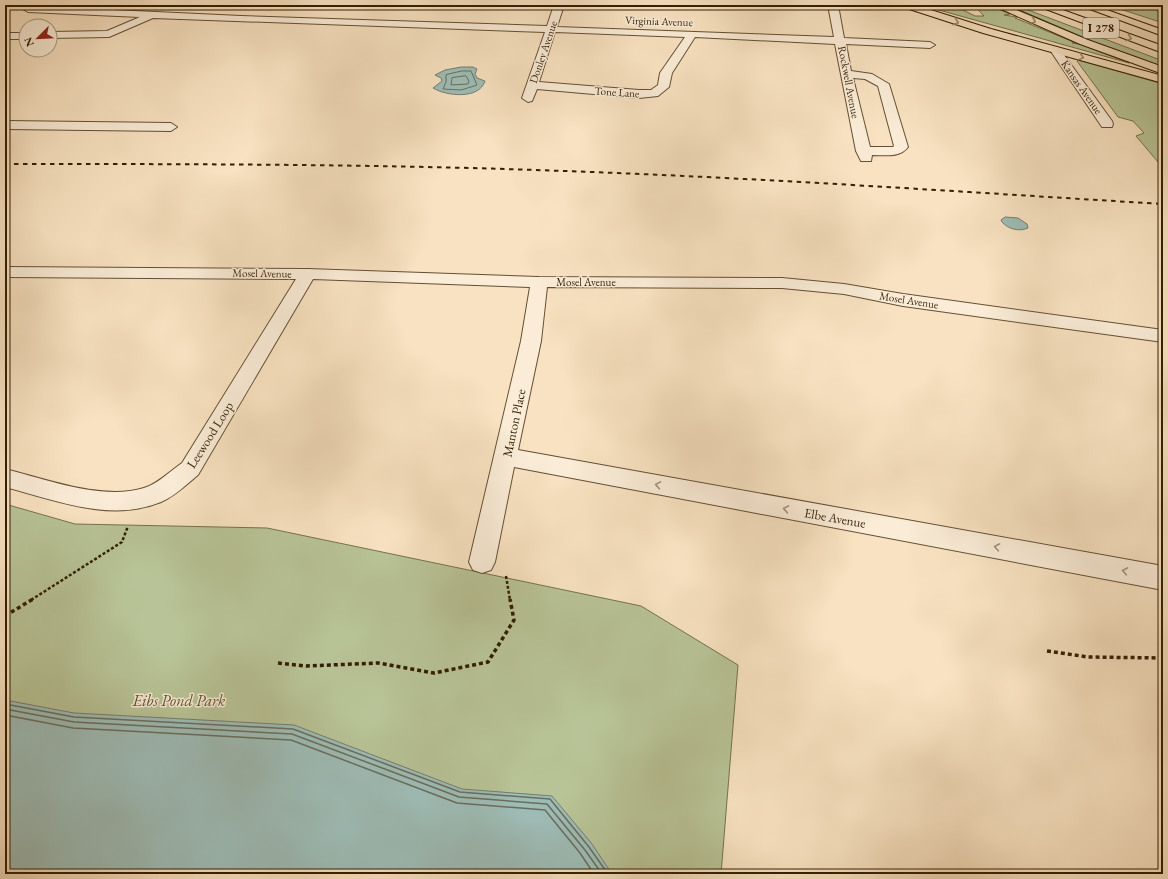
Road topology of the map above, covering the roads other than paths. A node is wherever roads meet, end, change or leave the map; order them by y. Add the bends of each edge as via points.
1 (559, 5) edge
2 (833, 5) edge
3 (906, 5) edge
4 (997, 5) edge
5 (1040, 5) edge
6 (1084, 5) edge
7 (1157, 5) edge
8 (1163, 8) edge
9 (28, 9) dead end
10 (257, 9) dead end
11 (153, 15) junction
12 (241, 19) junction
13 (551, 30) junction
14 (1160, 31) edge
15 (692, 34) junction
16 (58, 35) edge
17 (5, 36) edge
18 (18, 36) edge
19 (841, 42) junction
20 (930, 45) dead end
21 (1055, 50) junction
22 (1163, 50) edge
23 (1163, 72) edge
24 (846, 74) junction
25 (1163, 80) edge
26 (532, 85) junction
27 (528, 99) dead end
28 (1107, 124) dead end
29 (5, 125) edge
30 (171, 127) dead end
31 (5, 272) edge
32 (308, 274) junction
33 (539, 282) junction
34 (1163, 336) edge
35 (507, 458) junction
36 (5, 478) edge
37 (484, 555) road end
38 (1163, 578) edge

1 - 13 street, Donley Avenue
2 - 19 street, Rockwell Avenue
3 -> 21 main road
4 -> 23 main road
5 -> 22 main road, I 278
6 - 14 main road, I 278
7 - 8 main road
9 - 11 street, Virginia Avenue
10 - 12 street
11 - 12 street, Virginia Avenue
11 - 16 street via 109,34
12 - 13 street, Virginia Avenue
13 - 15 street, Virginia Avenue
13 - 26 street, Donley Avenue
15 - 19 street, Virginia Avenue
15 - 26 street, Tone Lane via 666,73 663,87 654,93
17 - 18 street
19 - 20 street, Virginia Avenue
19 - 24 street, Rockwell Avenue
21 -> 25 main road
21 - 28 street, Kansas Avenue
24 - 24 street, Rockwell Avenue via 868,76 883,84 901,147 896,152 865,154
26 - 27 street, Donley Avenue
29 - 30 street
31 - 32 street, Mosel Avenue
32 - 33 street, Mosel Avenue
32 - 36 street, Leewood Loop via 190,468 171,485 147,498 124,502 99,500
33 - 34 street, Mosel Avenue via 814,285
33 - 35 street, Manton Place via 531,341
35 - 37 street, Manton Place
38 -> 35 street, Elbe Avenue

